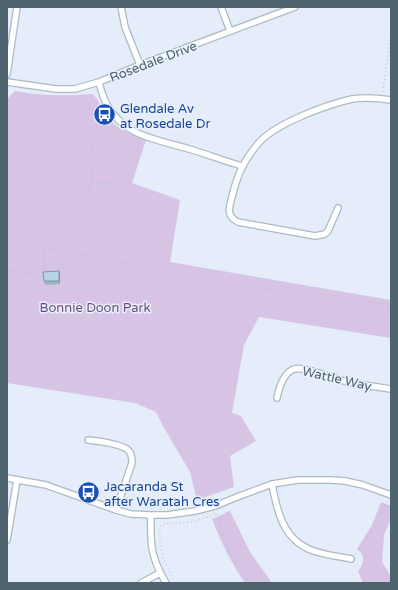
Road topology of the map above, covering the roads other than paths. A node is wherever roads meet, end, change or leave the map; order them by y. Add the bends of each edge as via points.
1 (17, 7) edge
2 (121, 7) edge
3 (221, 7) edge
4 (295, 7) edge
5 (230, 31) junction
6 (140, 65) junction
7 (7, 74) edge
8 (7, 82) edge
9 (98, 82) junction
10 (391, 100) edge
11 (242, 166) junction
12 (338, 208) dead end
13 (391, 389) edge
14 (277, 398) dead end
15 (88, 440) dead end
16 (7, 478) edge
17 (17, 480) junction
18 (272, 484) junction
19 (391, 495) edge
20 (116, 510) junction
21 (152, 515) junction
22 (7, 540) edge
23 (351, 559) road end
24 (160, 573) junction
25 (142, 583) edge
26 (166, 583) edge

1 - 7 street
2 - 6 street via 125,27
3 - 5 street
4 - 5 street, Rosedale Drive
5 - 6 street, Rosedale Drive
6 - 9 street, Rosedale Drive
8 - 9 street, Rosedale Drive via 75,89
9 - 11 street via 112,114 128,128 144,137
10 - 11 street via 351,100 325,107 287,123 264,137
11 - 12 street via 231,201 230,216 233,220 251,226 315,236 328,231
13 - 14 street, Wattle Way via 348,382 303,368 292,370 285,376
15 - 20 street via 124,446 130,452 132,463
16 - 17 street
17 - 20 street via 46,485
17 - 22 street
18 - 19 street via 298,480 331,480 364,485
18 - 21 street via 215,506 180,514
18 - 23 street via 281,521 298,543 312,550
20 - 21 street
21 - 24 street via 151,546
24 - 25 street
24 - 26 street

